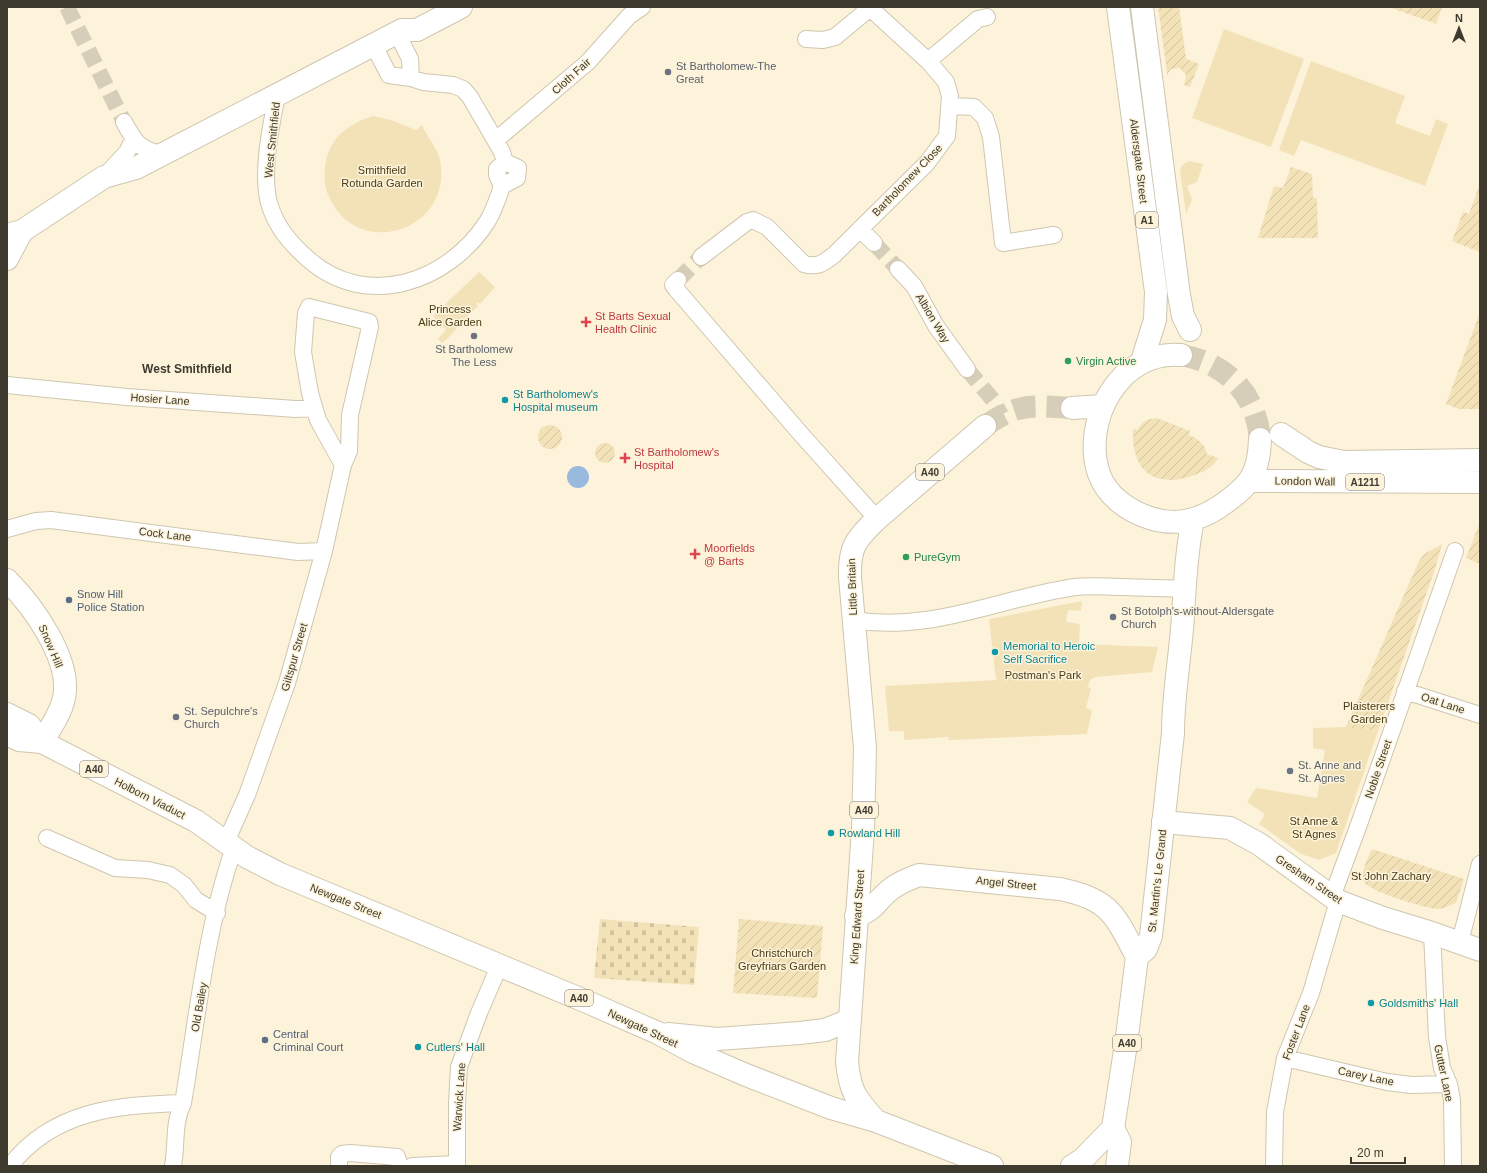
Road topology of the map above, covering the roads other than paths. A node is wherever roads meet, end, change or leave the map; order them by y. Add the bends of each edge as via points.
1 (461, 7) edge
2 (1118, 7) edge
3 (1142, 7) edge
4 (636, 12) edge
5 (987, 17) dead end
6 (397, 34) junction
7 (806, 39) dead end
8 (374, 46) junction
9 (928, 61) junction
10 (411, 78) junction
11 (277, 95) junction
12 (950, 106) junction
13 (124, 122) tunnel mouth
14 (133, 140) junction
15 (496, 140) junction
16 (162, 154) junction
17 (104, 177) junction
18 (860, 229) junction
19 (14, 233) edge
20 (1054, 235) dead end
21 (874, 243) tunnel mouth
22 (701, 257) tunnel mouth
23 (7, 259) edge
24 (898, 269) tunnel mouth
25 (678, 280) dead end
26 (1190, 330) dead end
27 (1181, 355) tunnel mouth
28 (1142, 361) junction
29 (966, 369) tunnel mouth
30 (7, 385) edge
31 (1102, 406) junction
32 (314, 408) junction
33 (1072, 408) tunnel mouth
34 (985, 426) tunnel mouth
35 (1480, 460) edge
36 (343, 465) junction
37 (1249, 481) junction
38 (1480, 482) edge
39 (877, 519) junction
40 (1193, 520) junction
41 (7, 529) edge
42 (324, 551) junction
43 (1455, 551) dead end
44 (7, 580) edge
45 (1185, 589) junction
46 (853, 620) junction
47 (1405, 691) junction
48 (7, 714) edge
49 (1480, 715) edge
50 (7, 734) edge
51 (42, 742) junction
52 (1163, 822) junction
53 (47, 838) dead end
54 (230, 845) junction
55 (1480, 864) edge
56 (1335, 899) junction
57 (217, 913) junction
58 (856, 916) junction
59 (1432, 933) junction
60 (1460, 942) junction
61 (1480, 950) edge
62 (1137, 958) junction
63 (500, 964) junction
64 (850, 1020) junction
65 (658, 1033) junction
66 (1286, 1058) junction
67 (1449, 1084) junction
68 (183, 1103) junction
69 (876, 1121) junction
70 (1113, 1128) junction
71 (457, 1165) edge
72 (10, 1166) edge
73 (173, 1166) edge
74 (339, 1166) edge
75 (400, 1166) edge
76 (412, 1166) edge
77 (992, 1166) edge
78 (1072, 1166) edge
79 (1117, 1166) edge
80 (1274, 1166) edge
81 (1453, 1166) edge

1 - 6 main road, West Smithfield via 417,30 405,30
2 - 28 main road, Aldersgate Street / A1 via 1156,292 1156,320
3 - 26 main road, Aldersgate Street / A1 via 1179,295 1183,316
4 - 15 street, Cloth Fair via 588,62
5 - 9 street via 978,19
6 - 8 main road, West Smithfield
6 - 10 street via 410,59
7 - 9 street, Bartholomew Close via 823,40 835,37 870,8
8 - 10 street, West Smithfield via 389,75
8 - 11 main road, West Smithfield
9 - 12 street, Bartholomew Close via 946,82
10 - 15 street, West Smithfield via 463,89
11 - 15 street, West Smithfield via 267,169 269,203 277,223 290,243 316,266 339,279 378,287 418,280 442,268 472,243 487,223 502,186 497,169 505,162
11 - 16 main road, West Smithfield
12 - 18 street, Bartholomew Close via 947,136 942,145
12 - 20 street via 974,107 985,118 991,138 1003,243
13 - 14 street
14 - 16 street via 148,152
14 - 17 street, West Smithfield via 127,152
16 - 17 main road, West Smithfield via 136,168
17 - 19 main road, West Smithfield
18 - 21 street
18 - 22 street, Bartholomew Close via 820,266 804,264 767,226 753,220
19 - 23 main road
24 - 29 street, Albion Way via 914,286 936,326
25 - 39 street via 673,285 676,289
27 - 28 main road via 1166,354
28 - 31 main road via 1121,379
30 - 32 street, Hosier Lane via 127,397 295,409
31 - 33 main road
31 - 40 main road via 1096,430 1095,459 1100,475 1116,499 1125,507 1154,520
32 - 36 street
32 - 36 street via 303,352 307,308 370,322 367,346 350,415 349,451
34 - 39 main road, A40
35 - 37 main road, London Wall / A1211 via 1344,462 1319,457 1270,436
36 - 42 street, Giltspur Street
37 - 38 main road, London Wall / A1211
37 - 40 main road via 1226,502
39 - 46 main road, Little Britain / A40 via 863,532 850,555
40 - 45 main road, A40 via 1188,544
41 - 42 street, Cock Lane via 36,521 51,520 298,552
42 - 54 street, Giltspur Street via 287,683
43 - 47 street, Noble Street
44 - 51 main road, Snow Hill via 34,610 46,630 64,678 62,705
45 - 46 street, Little Britain via 1076,587 924,622
45 - 52 main road, St. Martin's Le Grand / A40
46 - 58 main road, King Edward Street / A40 via 865,748 863,829
47 - 49 street, Oat Lane
47 - 56 street, Noble Street
48 - 51 main road, Holborn Viaduct / A40 via 29,725
50 - 51 main road, Holborn Viaduct / A40 via 19,740
51 - 54 main road, Holborn Viaduct / A40 via 196,821
52 - 56 main road, Gresham Street via 1216,826 1242,833
52 - 62 main road, St. Martin's Le Grand / A40 via 1151,936 1146,949
53 - 57 street via 114,868 148,870 170,875 184,885 196,900
54 - 57 street, Old Bailey
54 - 63 main road, Newgate Street / A40 via 280,874
55 - 60 street
56 - 59 main road, Gresham Street via 1382,918
56 - 66 street, Foster Lane via 1311,994
57 - 68 street, Old Bailey via 211,935
58 - 62 main road, Angel Street via 869,911 903,881 919,875 1060,888 1094,899 1109,910
58 - 64 main road, King Edward Street / A40
59 - 60 main road, Gresham Street
59 - 67 street, Gutter Lane via 1437,1037 1442,1068
60 - 61 main road, Gresham Street
62 - 70 main road, St. Martin's Le Grand / A40
63 - 65 main road, Newgate Street / A40
63 - 71 street, Warwick Lane via 478,1013 459,1067
64 - 65 main road, A40 via 839,1026 814,1032 718,1039
64 - 69 main road, A40 via 847,1062 851,1088
65 - 69 main road, Newgate Street / A40 via 693,1052 746,1075 831,1108
66 - 67 street, Carey Lane via 1387,1082 1411,1085
66 - 80 street, Foster Lane via 1275,1112
67 - 81 street, Gutter Lane via 1452,1100
68 - 72 street via 122,1106 64,1122 36,1138
68 - 73 street, Old Bailey via 177,1114
69 - 77 main road, Newgate Street / A40
70 - 78 main road via 1083,1159
70 - 79 main road via 1120,1142
71 - 76 street
74 - 75 street via 339,1157 350,1153 397,1158

